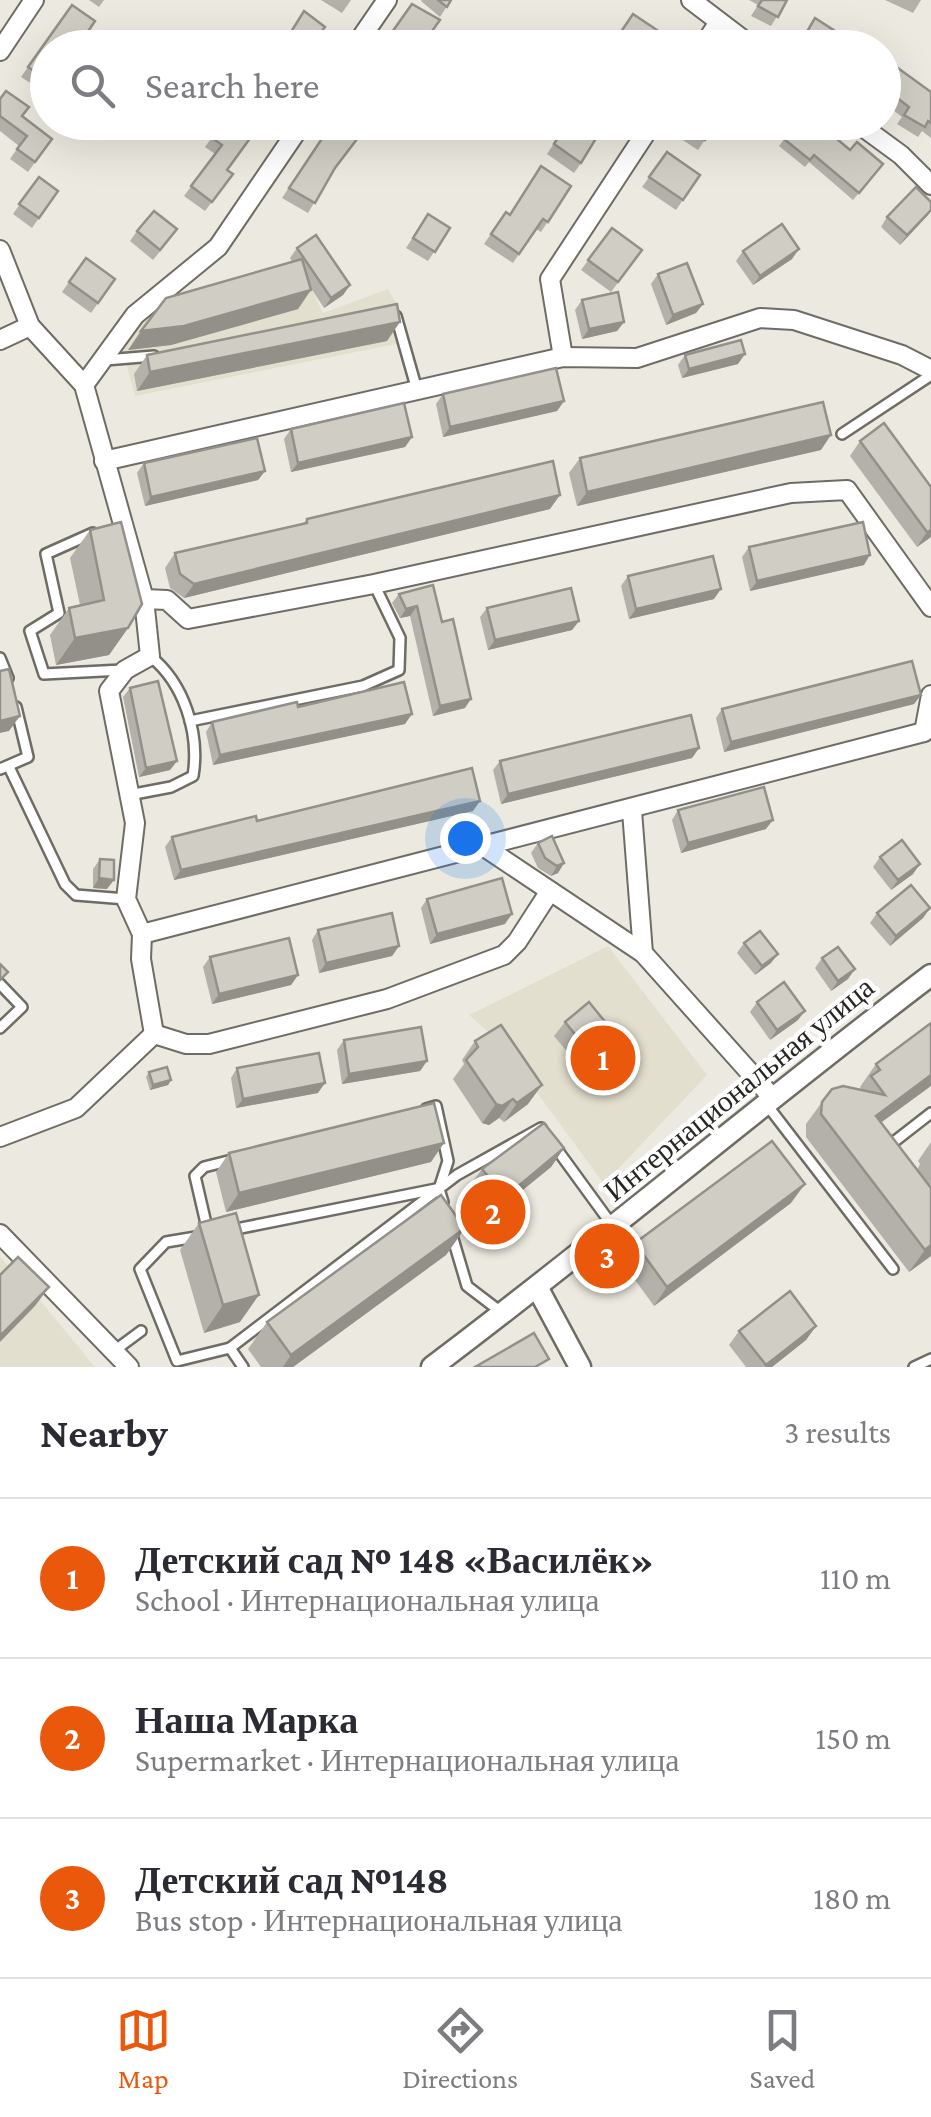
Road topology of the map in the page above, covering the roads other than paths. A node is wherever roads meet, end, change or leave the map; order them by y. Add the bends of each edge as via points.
1 (34, 0) edge
2 (387, 0) edge
3 (692, 0) edge
4 (719, 22) junction
5 (366, 30) edge
6 (714, 30) edge
7 (730, 30) edge
8 (0, 51) edge
9 (291, 140) edge
10 (641, 140) edge
11 (880, 140) edge
12 (931, 185) edge
13 (0, 250) edge
14 (376, 314) edge
15 (30, 326) junction
16 (0, 340) edge
17 (172, 353) edge
18 (564, 356) junction
19 (102, 360) junction
20 (931, 372) edge
21 (84, 385) junction
22 (417, 390) junction
23 (842, 434) dead end
24 (104, 461) junction
25 (121, 521) junction
26 (374, 584) junction
27 (144, 598) junction
28 (929, 600) edge
29 (150, 656) junction
30 (0, 658) edge
31 (125, 670) junction
32 (931, 694) edge
33 (190, 721) junction
34 (4, 768) edge
35 (130, 795) junction
36 (632, 811) junction
37 (486, 848) junction
38 (550, 891) junction
39 (126, 899) junction
40 (142, 934) junction
41 (642, 952) junction
42 (931, 975) edge
43 (0, 984) edge
44 (0, 1028) edge
45 (154, 1034) junction
46 (768, 1099) junction
47 (416, 1112) edge
48 (931, 1113) edge
49 (0, 1137) edge
50 (242, 1157) edge
51 (896, 1164) edge
52 (439, 1188) junction
53 (614, 1227) junction
54 (0, 1234) edge
55 (209, 1234) junction
56 (893, 1269) dead end
57 (537, 1287) junction
58 (504, 1313) junction
59 (141, 1331) dead end
60 (230, 1348) junction
61 (114, 1351) junction
62 (931, 1360) edge
63 (130, 1367) edge
64 (244, 1367) edge
65 (432, 1367) edge
66 (580, 1367) edge
67 (914, 1367) edge

1 - 8 street
2 - 5 street
3 - 4 street
4 - 6 street
4 - 7 street
9 - 19 street via 218,247 135,314
10 - 18 street via 550,279
11 - 12 street
13 - 15 street
14 - 22 lane via 394,310
15 - 16 street
15 - 21 street
17 - 19 lane
18 - 20 street via 637,358 760,318 794,320 902,355
18 - 22 street
19 - 21 street
20 - 23 lane
21 - 24 street
22 - 24 street
24 - 25 street
25 - 27 street
25 - 31 lane via 46,554 59,614 30,631 44,674
26 - 27 street via 188,619 167,600
26 - 28 street via 791,493 847,490
26 - 33 lane via 400,638 399,670 363,686
27 - 29 street
29 - 31 street
29 - 33 lane via 168,670
30 - 34 lane via 28,757
31 - 35 street via 109,691
32 - 36 street via 924,732
33 - 35 lane via 193,776
34 - 39 lane via 65,884 76,894
35 - 39 street via 135,823
36 - 37 street
36 - 41 street
37 - 38 street
37 - 40 street
38 - 41 street
38 - 45 street via 504,954 419,989 209,1044
39 - 40 street
40 - 45 street
41 - 46 street
42 - 46 street, Интернациональная улица
43 - 44 lane via 22,1007
45 - 49 street via 76,1108
46 - 53 street, Интернациональная улица
46 - 56 lane
47 - 52 lane via 436,1106 448,1160
48 - 51 lane via 884,1150
50 - 55 lane via 195,1176
52 - 53 lane via 540,1126
52 - 55 lane
52 - 58 lane via 467,1286
52 - 60 lane
53 - 57 street, Интернациональная улица
54 - 61 street
55 - 60 lane via 166,1242 140,1269 178,1361
57 - 58 street, Интернациональная улица
57 - 66 street
58 - 65 street, Интернациональная улица
59 - 61 lane
60 - 64 lane
61 - 63 street
62 - 67 lane

